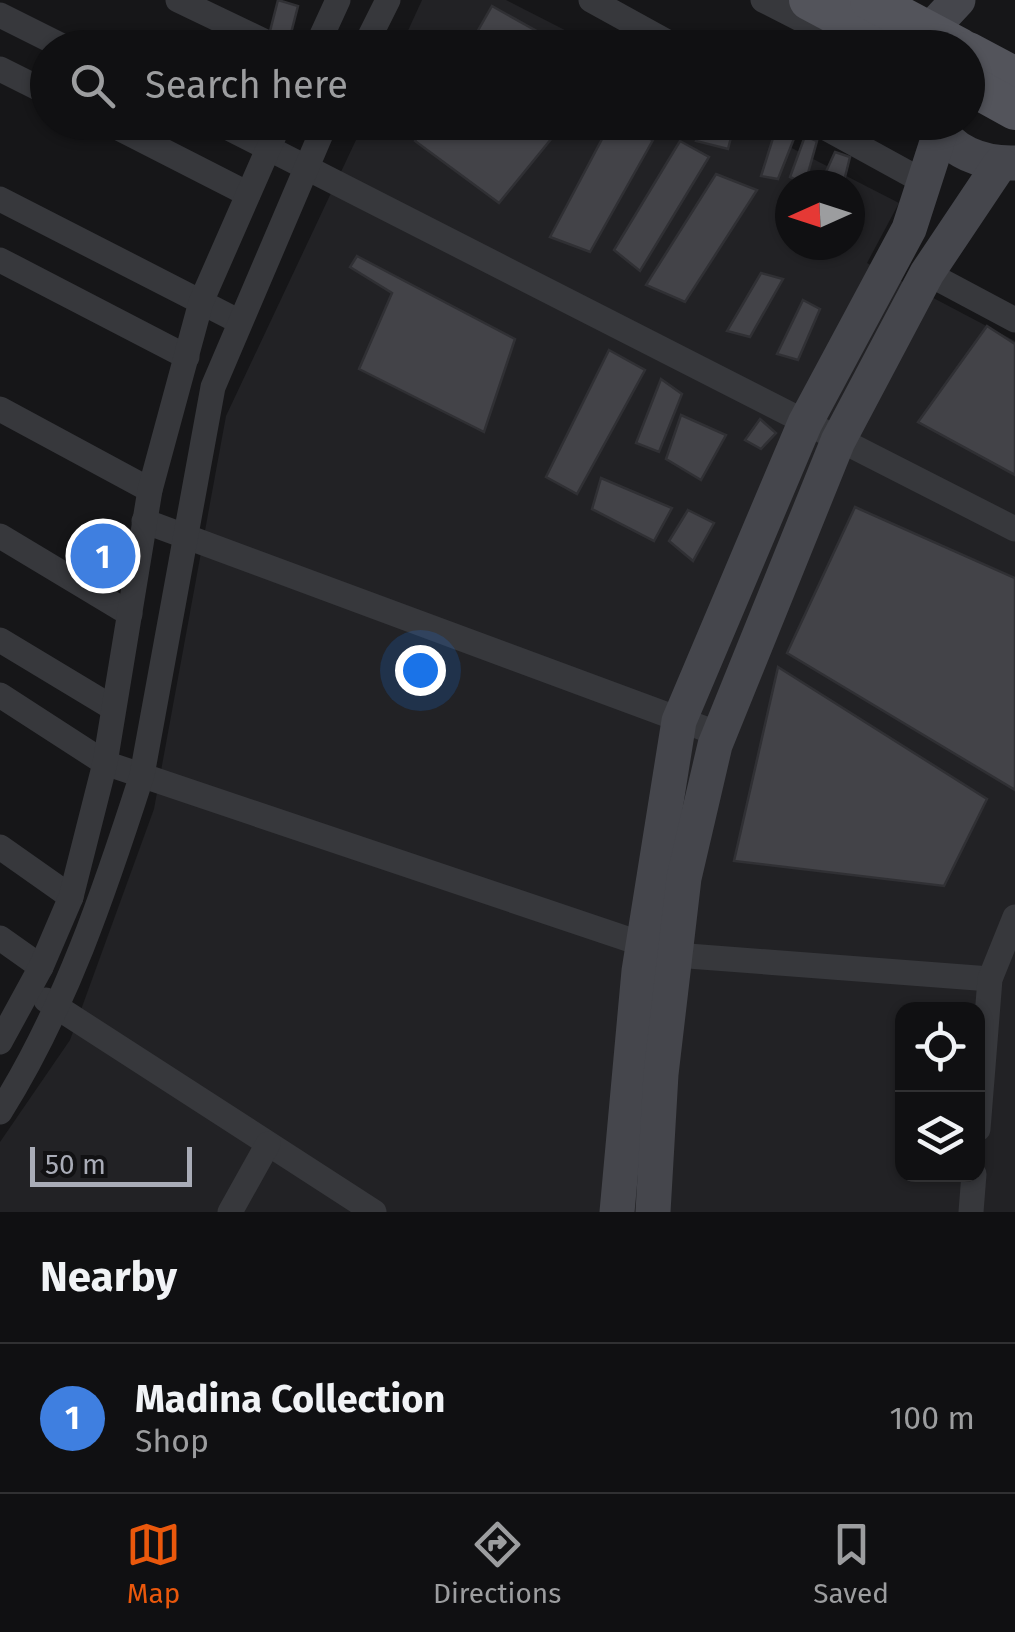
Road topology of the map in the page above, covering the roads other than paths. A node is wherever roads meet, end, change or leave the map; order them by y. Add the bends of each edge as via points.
1 (178, 0) edge
2 (388, 0) edge
3 (591, 0) edge
4 (762, 0) edge
5 (810, 0) edge
6 (870, 0) edge
7 (958, 0) edge
8 (329, 3) edge
9 (0, 15) edge
10 (30, 30) edge
11 (240, 30) edge
12 (321, 30) edge
13 (373, 30) edge
14 (645, 30) edge
15 (821, 30) edge
16 (865, 30) edge
17 (926, 30) edge
18 (930, 30) edge
19 (985, 61) edge
20 (0, 69) edge
21 (1015, 77) edge
22 (30, 84) edge
23 (985, 93) edge
24 (1015, 110) edge
25 (142, 140) edge
26 (252, 140) edge
27 (272, 140) edge
28 (317, 140) edge
29 (848, 140) edge
30 (935, 140) edge
31 (951, 140) edge
32 (268, 148) junction
33 (1007, 164) edge
34 (304, 166) junction
35 (926, 183) junction
36 (248, 194) junction
37 (0, 199) edge
38 (0, 260) edge
39 (927, 273) junction
40 (201, 302) junction
41 (1015, 320) edge
42 (238, 321) junction
43 (187, 357) junction
44 (0, 409) edge
45 (805, 423) junction
46 (838, 441) junction
47 (150, 490) junction
48 (144, 521) junction
49 (1015, 529) edge
50 (0, 536) edge
51 (184, 536) junction
52 (130, 614) junction
53 (0, 640) edge
54 (0, 695) edge
55 (113, 708) junction
56 (679, 720) junction
57 (719, 734) junction
58 (106, 763) junction
59 (142, 775) junction
60 (0, 847) edge
61 (70, 897) junction
62 (1015, 917) edge
63 (0, 938) edge
64 (660, 950) junction
65 (35, 978) junction
66 (990, 978) junction
67 (57, 1007) junction
68 (0, 1042) edge
69 (981, 1092) edge
70 (0, 1112) edge
71 (268, 1144) junction
72 (973, 1182) edge
73 (230, 1212) edge
74 (374, 1212) edge
75 (617, 1212) edge
76 (654, 1212) edge
77 (971, 1212) edge

1 - 11 street
2 - 13 street
3 - 14 street
4 - 15 street
5 - 16 main road
6 - 17 main road
7 - 18 street
8 - 12 street
9 - 10 street
19 - 21 main road
20 - 22 street
23 - 24 main road
25 - 36 street
26 - 32 street
27 - 32 street
28 - 34 street
29 - 35 street
30 - 35 street
31 - 33 street via 967,154
32 - 34 street
32 - 36 street
33 - 39 street
34 - 42 street
34 - 45 street
35 - 45 street via 909,229
36 - 40 street
37 - 40 street
38 - 43 street
39 - 41 street
39 - 46 street
40 - 42 street
40 - 43 street
42 - 51 street via 213,387
43 - 47 street
44 - 47 street
45 - 46 street
45 - 56 street
46 - 49 street
46 - 57 street
47 - 48 street
48 - 51 street
48 - 52 street
50 - 52 street
51 - 56 street
51 - 59 street
52 - 55 street
53 - 55 street
54 - 58 street
55 - 58 street
56 - 57 street
56 - 64 street
57 - 64 street
58 - 59 street
58 - 61 street
59 - 64 street
59 - 67 street
60 - 61 street
61 - 65 street
62 - 66 street
63 - 65 street
64 - 66 street
64 - 75 street
64 - 76 street
65 - 67 street
65 - 68 street
66 - 69 street
67 - 70 street
67 - 71 street
71 - 73 street
71 - 74 street
72 - 77 street

